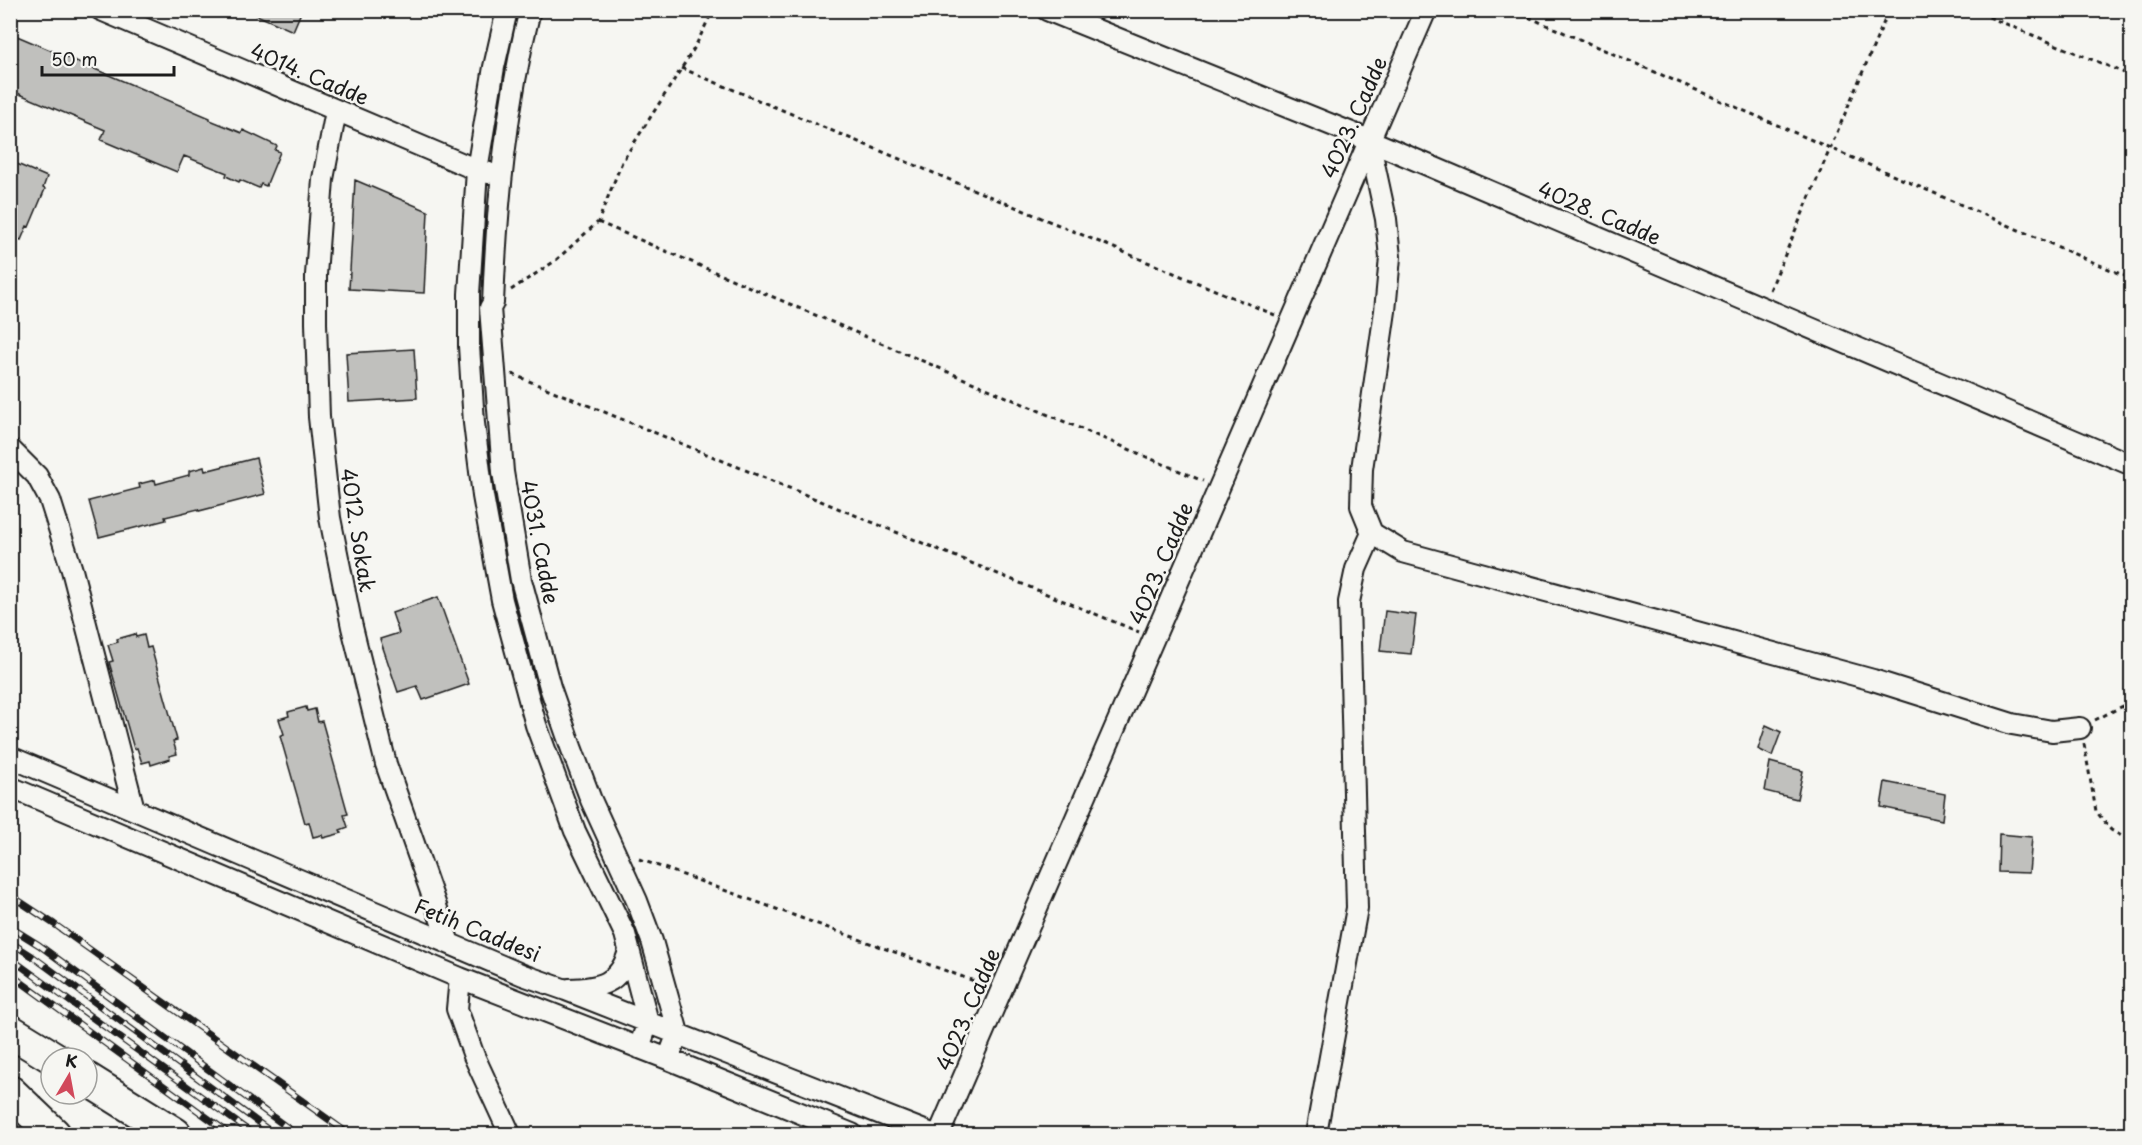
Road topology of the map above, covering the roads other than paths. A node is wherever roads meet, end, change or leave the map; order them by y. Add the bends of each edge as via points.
1 (101, 10) edge
2 (507, 10) edge
3 (530, 10) edge
4 (1047, 10) edge
5 (1426, 10) edge
6 (336, 111) junction
7 (1369, 140) junction
8 (477, 170) junction
9 (501, 177) junction
10 (10, 449) edge
11 (2132, 465) edge
12 (1372, 533) junction
13 (2080, 728) road end
14 (10, 757) edge
15 (10, 787) edge
16 (134, 809) junction
17 (449, 943) junction
18 (629, 951) junction
19 (460, 978) junction
20 (567, 990) junction
21 (648, 1022) junction
22 (10, 1031) edge
23 (678, 1033) junction
24 (639, 1048) junction
25 (39, 1049) edge
26 (668, 1059) junction
27 (99, 1086) edge
28 (10, 1092) edge
29 (54, 1134) edge
30 (175, 1134) edge
31 (510, 1134) edge
32 (852, 1134) edge
33 (932, 1134) edge
34 (939, 1134) edge
35 (1316, 1134) edge

1 - 6 street, 4014. Cadde
2 - 8 street
3 - 9 street, 4031. Cadde
4 - 7 street, 4028. Cadde
5 - 7 street, 4023. Cadde
6 - 8 street, 4014. Cadde
6 - 17 street, 4012. Sokak via 322,179 316,275 319,417 330,518 386,764
7 - 11 street, 4028. Cadde
7 - 12 street via 1390,257 1362,469 1361,506
7 - 34 street, 4023. Cadde
8 - 9 street, 4014. Cadde
8 - 18 street via 469,346 474,423 501,600 536,724 575,831 625,934
9 - 23 street, 4031. Cadde via 490,308 503,472 521,580 570,747 646,923
10 - 16 street via 37,476 50,500
12 - 13 street via 1404,552 1873,680 2012,724 2052,731
12 - 35 street via 1356,569 1349,602 1357,908
14 - 16 street, Fetih Caddesi
15 - 19 street
16 - 17 street, Fetih Caddesi
17 - 20 street, Fetih Caddesi
18 - 20 street via 617,976 604,984
18 - 21 street
19 - 24 street
19 - 31 street via 457,1009
20 - 21 street, Fetih Caddesi
21 - 23 street, Fetih Caddesi
21 - 24 street
22 - 25 main road
23 - 26 street
23 - 33 street, Fetih Caddesi
24 - 26 street
26 - 32 street
27 - 30 main road
28 - 29 main road

